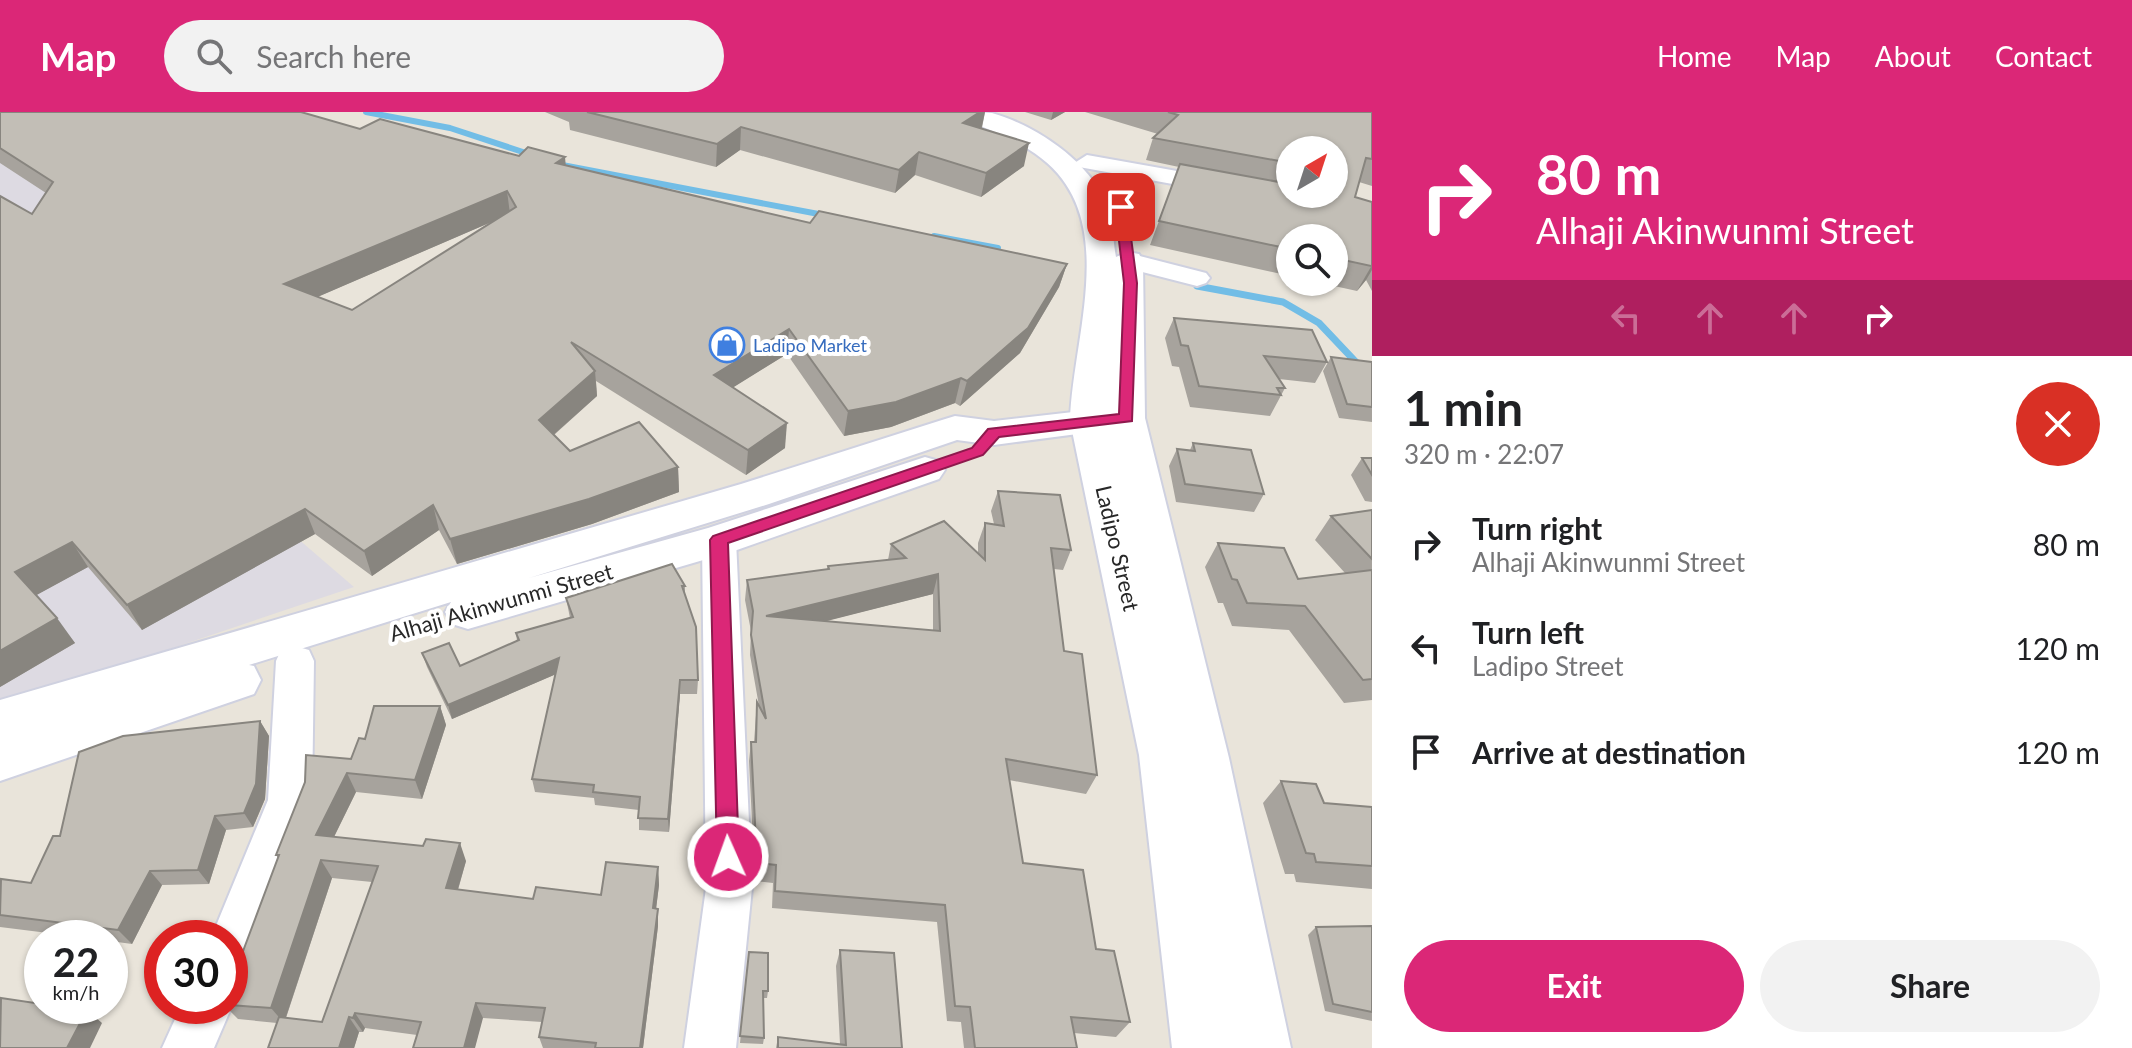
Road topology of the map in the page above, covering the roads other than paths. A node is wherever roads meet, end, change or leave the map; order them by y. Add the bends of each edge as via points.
1 (967, 112) edge
2 (998, 112) edge
3 (1087, 162) junction
4 (1251, 192) edge
5 (1128, 261) junction
6 (1197, 278) dead end
7 (1108, 420) junction
8 (994, 433) junction
9 (719, 540) junction
10 (295, 661) junction
11 (0, 721) edge
12 (0, 759) edge
13 (242, 920) edge
14 (199, 1024) edge
15 (188, 1048) edge
16 (710, 1048) edge
17 (1204, 1048) edge
18 (1259, 1048) edge

1 - 7 main road, Ladipo Street via 1051,153 1077,179 1094,208 1104,282 1089,384
2 - 3 main road, Ladipo Street via 1026,123
3 - 4 street
3 - 5 main road, Ladipo Street via 1107,181 1121,207
5 - 6 street
5 - 7 main road, Ladipo Street via 1130,283
7 - 8 main road, Alhaji Akinwunmi Street
7 - 17 main road, Ladipo Street via 1165,755
7 - 18 main road, Ladipo Street via 1203,758
8 - 9 main road, Alhaji Akinwunmi Street via 977,452
8 - 11 main road, Alhaji Akinwunmi Street via 955,428 755,494
9 - 10 main road, Alhaji Akinwunmi Street
9 - 16 street via 729,888
10 - 12 main road, Alhaji Akinwunmi Street
10 - 13 street via 290,800
14 - 15 street

